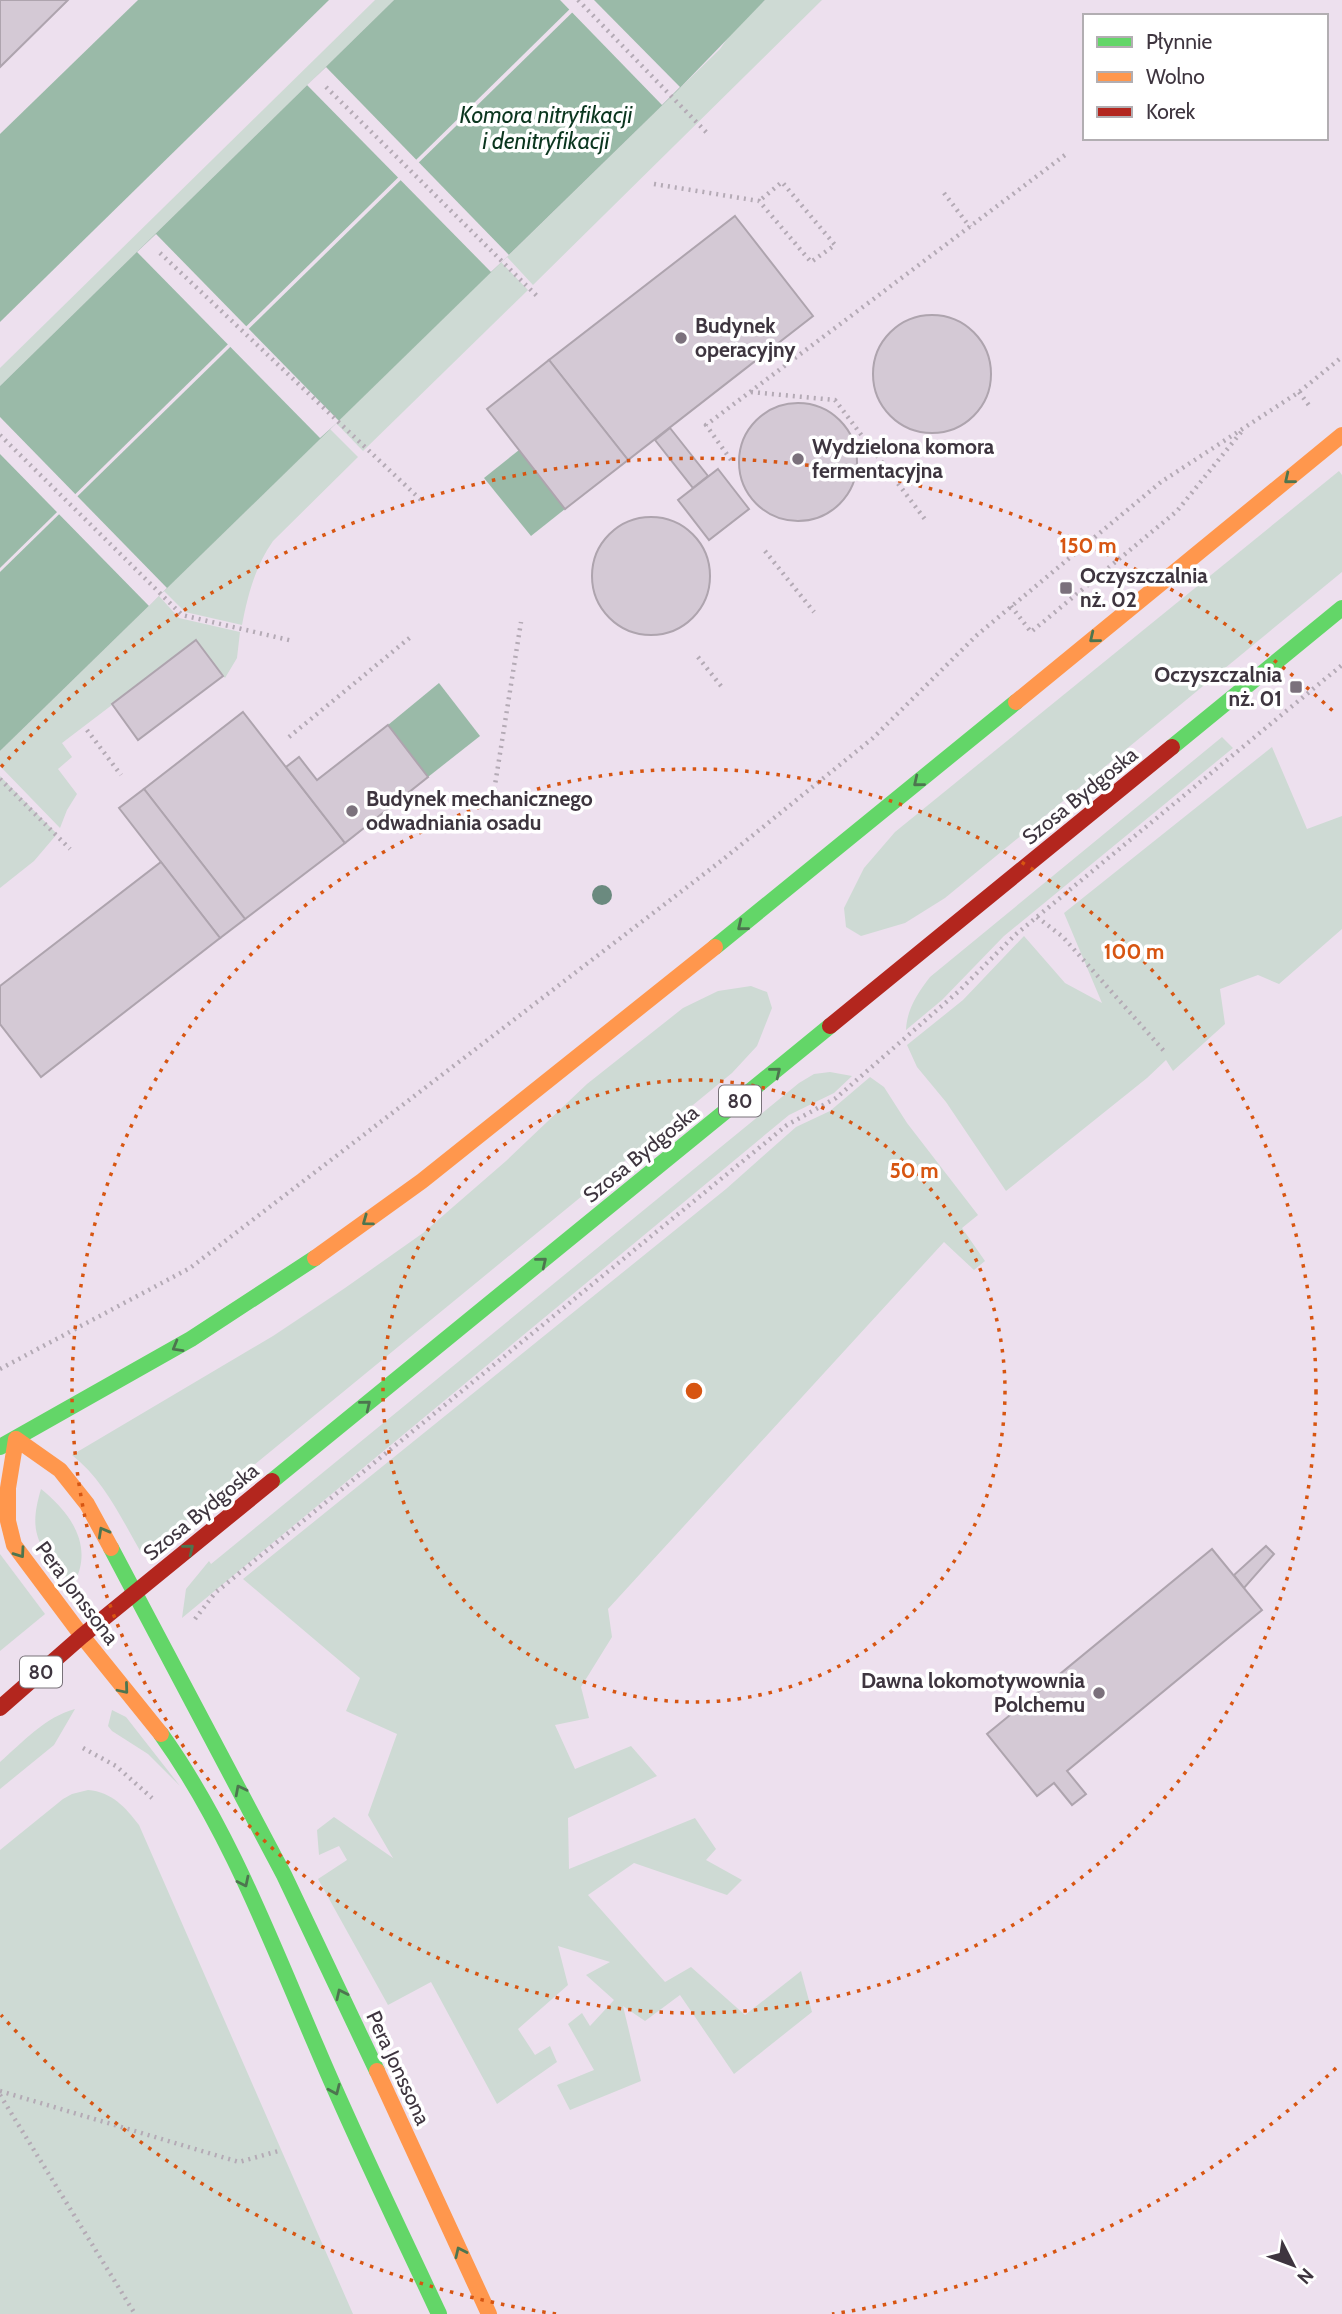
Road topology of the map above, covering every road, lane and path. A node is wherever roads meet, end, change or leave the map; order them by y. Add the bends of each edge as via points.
1 (578, 0) edge
2 (326, 87) dead end
3 (707, 133) dead end
4 (1065, 155) dead end
5 (654, 184) dead end
6 (944, 193) dead end
7 (759, 201) junction
8 (970, 227) junction
9 (160, 253) dead end
10 (538, 297) dead end
11 (1342, 357) edge
12 (750, 391) junction
13 (1245, 427) junction
14 (0, 435) edge
15 (1342, 435) edge
16 (731, 460) dead end
17 (421, 500) dead end
18 (927, 522) dead end
19 (765, 551) dead end
20 (1011, 606) junction
21 (1342, 608) edge
22 (814, 612) dead end
23 (521, 622) dead end
24 (413, 635) dead end
25 (293, 641) dead end
26 (698, 657) dead end
27 (1342, 666) edge
28 (721, 687) dead end
29 (87, 730) dead end
30 (289, 737) dead end
31 (121, 775) dead end
32 (0, 779) edge
33 (491, 810) dead end
34 (70, 849) dead end
35 (1037, 917) junction
36 (1164, 1051) dead end
37 (0, 1369) edge
38 (16, 1439) junction
39 (0, 1447) edge
40 (136, 1592) junction
41 (191, 1624) dead end
42 (82, 1636) junction
43 (0, 1708) edge
44 (83, 1748) dead end
45 (158, 1803) dead end
46 (0, 2093) edge
47 (282, 2150) dead end
48 (135, 2314) edge
49 (439, 2314) edge
50 (489, 2314) edge

1 - 3 path
2 - 10 path
4 - 8 path
5 - 7 path
6 - 8 path
7 - 7 path via 811,262 835,245 782,182
8 - 12 path
9 - 17 path
11 - 13 path
12 - 16 path via 706,425
12 - 18 path via 835,400
13 - 20 path via 1161,482
13 - 20 path via 1177,511 1031,632
14 - 25 path via 182,615
15 -> 38 main road via 772,902 422,1181 191,1339
19 - 22 path
20 - 37 path via 873,738 792,804 190,1268
40 -> 21 main road, Szosa Bydgoska / 80
23 - 33 path
24 - 30 path
26 - 28 path
27 - 35 path
29 - 31 path
32 - 34 path
35 - 36 path via 1063,937
35 - 41 path via 836,1098 787,1125 215,1593
38 - 39 main road
40 -> 38 main road, Pera Jonssona via 87,1504 60,1470
38 -> 42 main road, Pera Jonssona via 8,1488 14,1545
40 - 42 main road, Szosa Bydgoska / 80
50 -> 40 main road, Pera Jonssona via 284,1875
42 - 43 main road, Szosa Bydgoska / 80
42 -> 49 main road, Pera Jonssona via 157,1728 210,1814 248,1888 335,2091
44 - 45 path via 117,1766
46 - 47 path via 239,2162
46 - 48 path

